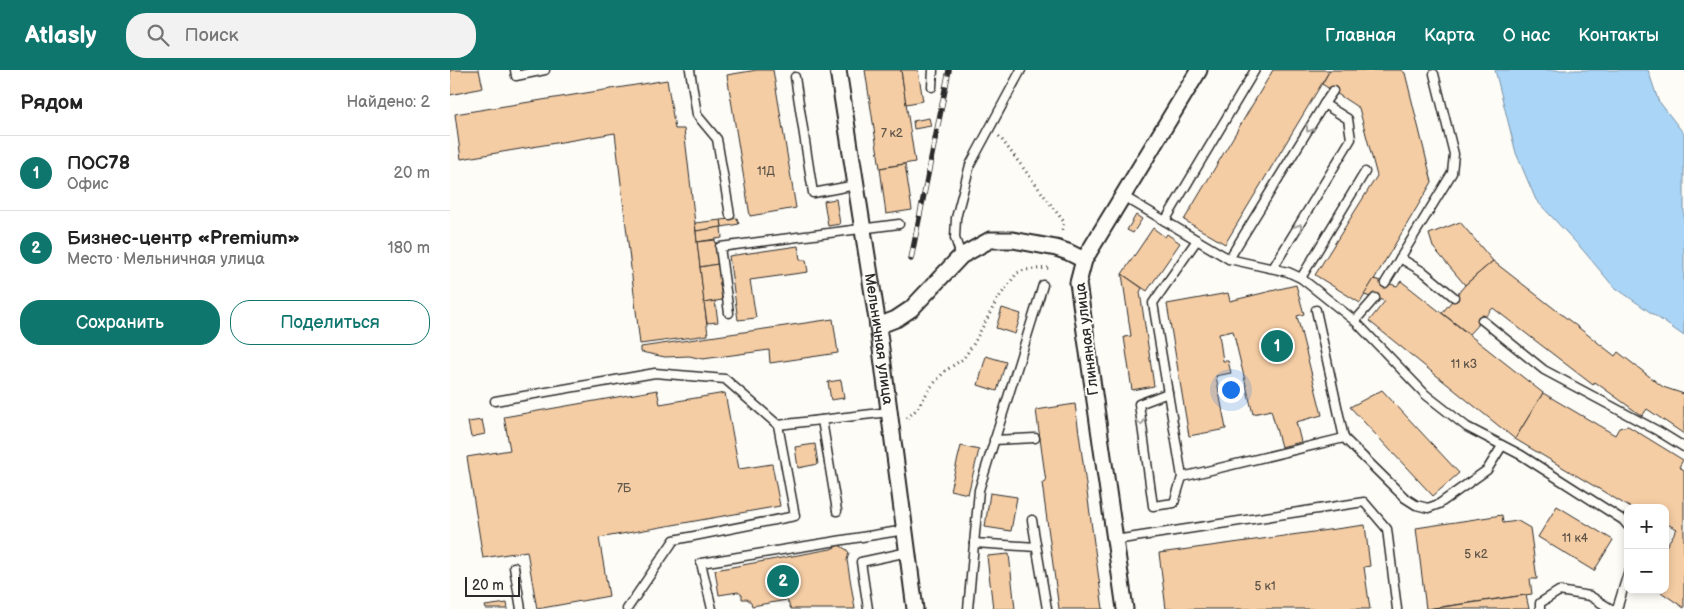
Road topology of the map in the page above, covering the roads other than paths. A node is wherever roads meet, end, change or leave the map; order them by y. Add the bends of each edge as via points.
1 (515, 70) edge
2 (546, 70) edge
3 (690, 70) edge
4 (838, 70) edge
5 (932, 70) edge
6 (1021, 70) edge
7 (1200, 70) edge
8 (1255, 70) edge
9 (1434, 74) dead end
10 (794, 77) dead end
11 (932, 87) dead end
12 (1333, 91) dead end
13 (1324, 104) junction
14 (1365, 172) dead end
15 (856, 185) junction
16 (1123, 196) junction
17 (730, 215) dead end
18 (1165, 221) junction
19 (899, 224) dead end
20 (863, 228) junction
21 (1197, 240) junction
22 (961, 256) junction
23 (1400, 258) junction
24 (1229, 259) junction
25 (1084, 260) junction
26 (1273, 268) junction
27 (1301, 278) junction
28 (1385, 282) dead end
29 (1043, 285) road end
30 (1375, 298) dead end
31 (1454, 298) dead end
32 (1316, 310) dead end
33 (729, 313) dead end
34 (1355, 320) junction
35 (1482, 320) dead end
36 (878, 326) junction
37 (1168, 393) junction
38 (495, 401) dead end
39 (890, 419) junction
40 (822, 420) junction
41 (778, 425) junction
42 (1035, 438) dead end
43 (1344, 438) junction
44 (994, 440) junction
45 (1502, 446) junction
46 (1684, 447) edge
47 (1182, 477) junction
48 (837, 511) dead end
49 (1032, 520) dead end
50 (1624, 521) edge
51 (905, 530) junction
52 (1115, 540) junction
53 (974, 543) junction
54 (1036, 546) junction
55 (908, 552) junction
56 (514, 567) dead end
57 (1624, 586) edge
58 (521, 609) edge
59 (627, 609) edge
60 (712, 609) edge
61 (868, 609) edge
62 (915, 609) edge
63 (968, 609) edge
64 (1047, 609) edge
65 (1125, 609) edge
66 (1397, 609) edge
67 (1540, 609) edge
68 (1611, 609) edge
69 (1617, 609) edge

1 - 2 lane via 516,76
3 - 17 lane via 697,115 717,139
4 - 15 street, Мельничная улица
5 - 11 lane
6 - 22 lane via 970,166 956,218 955,238
7 - 16 street, Глиняная улица
8 - 18 lane
9 - 23 lane via 1454,154 1452,173
10 - 15 lane via 813,193
12 - 13 lane
13 -> 24 lane
26 -> 13 lane via 1352,139 1348,119
14 - 27 lane
15 - 20 street, Мельничная улица
16 - 18 lane
16 - 25 street, Глиняная улица
18 - 21 lane
19 - 20 lane
20 - 33 lane via 720,247
20 - 36 street, Мельничная улица
21 - 24 lane
21 - 37 lane via 1153,304
22 - 25 street via 990,240 1013,240 1056,248
22 - 36 street via 912,308
23 - 28 lane
23 - 31 lane via 1425,273
24 - 26 lane
25 - 52 street, Глиняная улица via 1078,283
26 - 27 lane
27 - 34 lane
29 - 44 lane
30 - 34 lane
32 - 43 lane
34 - 45 lane via 1426,395 1467,427
35 - 46 lane via 1544,370
36 - 39 street, Мельничная улица
37 - 47 lane
37 -> 47 lane via 1139,404 1153,506 1174,503
38 - 41 lane via 655,373 725,379
39 - 40 lane
39 - 51 street, Мельничная улица
40 - 41 lane
40 - 48 lane
41 - 59 lane via 795,516 674,540
42 - 44 lane
43 - 45 lane via 1405,498 1428,508 1439,504 1487,470
43 - 47 lane
44 - 53 lane via 979,490
45 - 50 lane
49 - 54 lane
51 - 55 street, Мельничная улица
51 - 60 lane via 701,563
52 - 65 street, Глиняная улица
52 - 66 lane via 1364,502 1388,529
53 - 54 lane
53 - 63 lane
54 - 64 lane
55 - 61 lane via 861,562
55 - 62 street, Мельничная улица
56 - 58 lane
57 - 69 lane
67 - 68 lane via 1540,603 1559,591 1590,596

